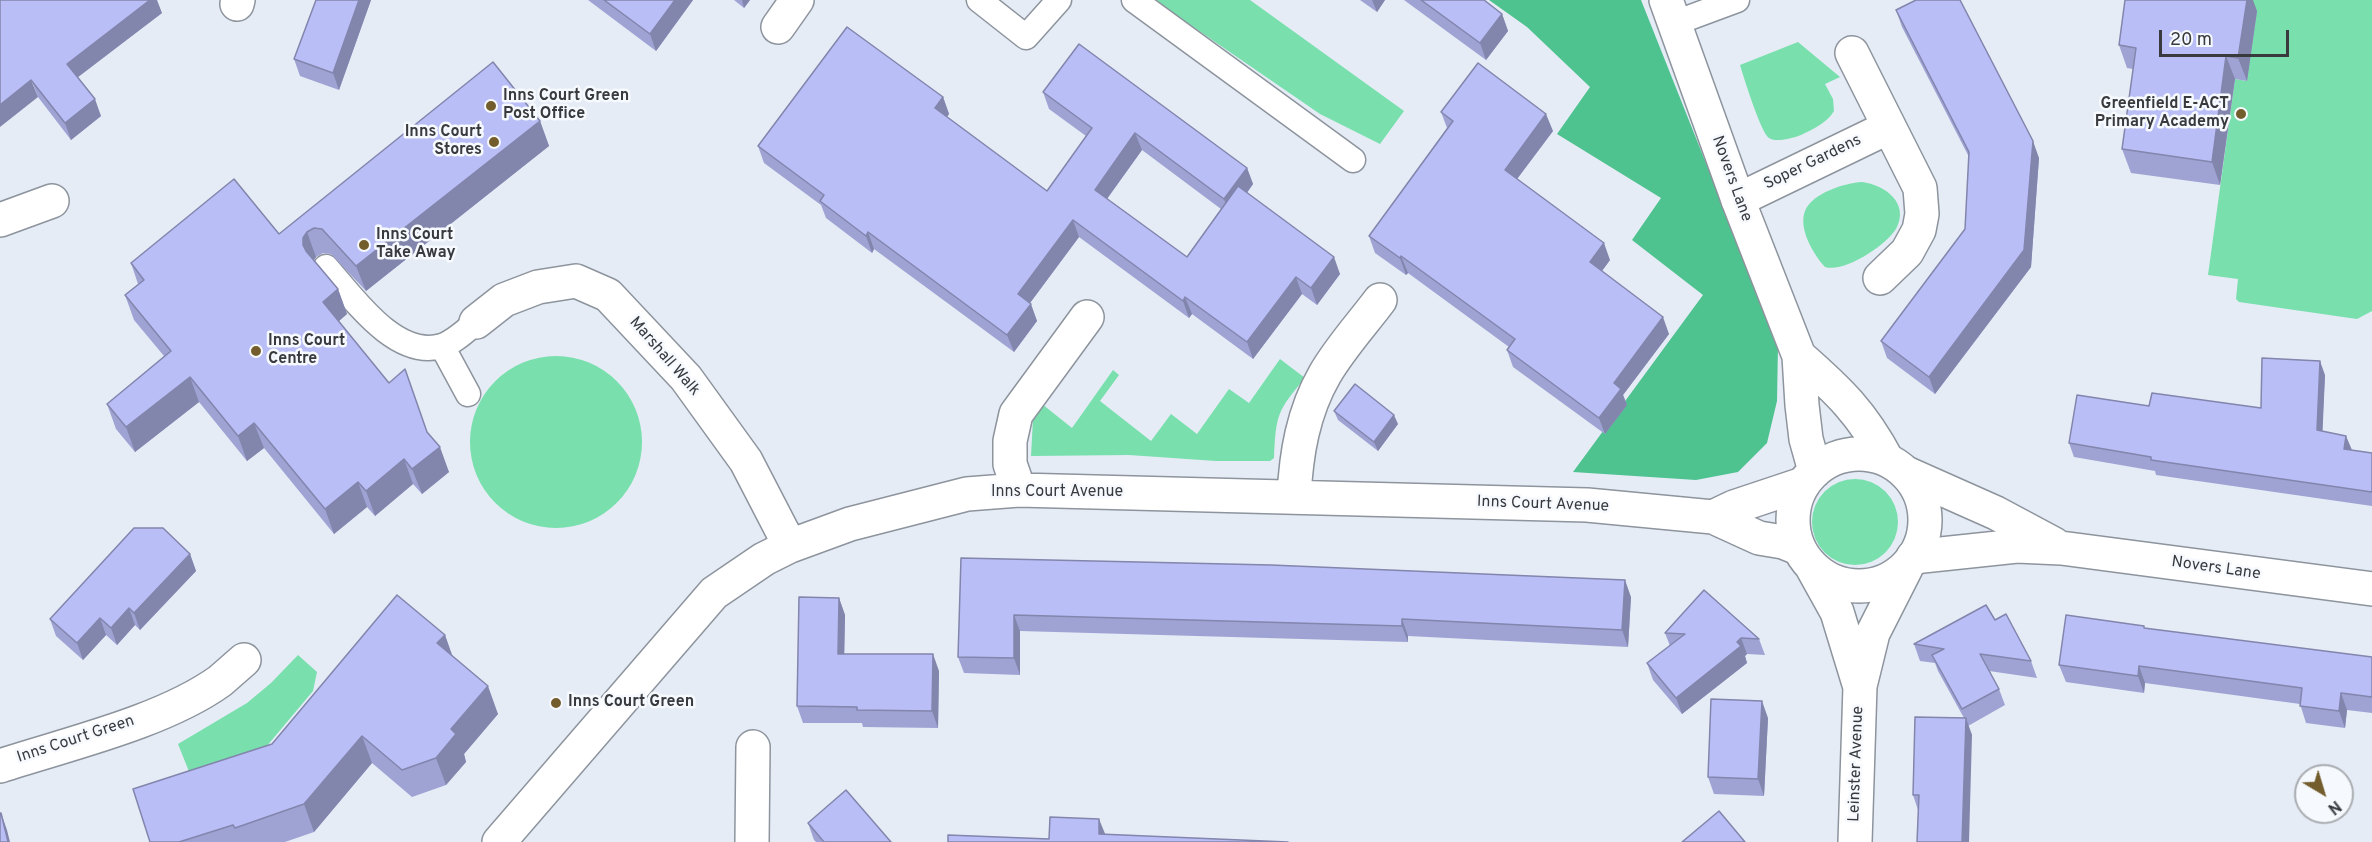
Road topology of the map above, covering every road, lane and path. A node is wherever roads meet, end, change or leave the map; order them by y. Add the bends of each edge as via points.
1 (797, 0) edge
2 (979, 0) edge
3 (1059, 0) edge
4 (1134, 0) edge
5 (1737, 0) edge
6 (1670, 12) edge
7 (778, 27) dead end
8 (1852, 53) dead end
9 (1889, 127) junction
10 (1353, 160) dead end
11 (1738, 200) junction
12 (51, 201) dead end
13 (0, 220) edge
14 (326, 267) dead end
15 (1880, 278) dead end
16 (1380, 300) dead end
17 (1087, 316) dead end
18 (476, 322) joint
19 (442, 346) junction
20 (1799, 356) junction
21 (468, 394) dead end
22 (1897, 467) junction
23 (1809, 478) junction
24 (1019, 490) junction
25 (1294, 497) junction
26 (1713, 517) junction
27 (790, 546) junction
28 (2061, 548) junction
29 (1805, 558) junction
30 (1909, 562) junction
31 (2372, 589) edge
32 (244, 660) dead end
33 (1860, 686) junction
34 (753, 747) dead end
35 (0, 766) edge
36 (499, 842) edge
37 (752, 842) edge
38 (1855, 842) edge

1 - 7 street
2 - 3 lane via 1026,37
4 - 10 lane
5 - 6 lane
6 - 11 street, Novers Lane
8 - 9 street
9 - 11 street, Soper Gardens
9 - 15 street via 1920,188 1922,214 1919,230 1907,252
11 - 20 street, Novers Lane
12 - 13 street
14 - 19 lane via 380,328 421,347
16 - 25 street via 1325,373 1304,422 1296,459
17 - 24 street via 1016,414 1010,464
18 - 19 lane
18 - 27 street, Marshall Walk via 504,300 538,287 576,281 608,295 686,378 739,452
19 - 21 lane
20 - 22 street, Novers Lane via 1841,393
20 - 23 street, Novers Lane
22 - 23 street via 1865,454 1850,455 1830,461
22 - 28 street, Novers Lane
22 - 30 street via 1920,492 1925,514 1926,526 1919,549
23 - 26 street, Inns Court Avenue
23 - 29 street via 1792,517
24 - 25 street, Inns Court Avenue
24 - 27 street, Inns Court Avenue via 967,494 922,505 850,524
25 - 26 street, Inns Court Avenue via 1587,505
26 - 29 street, Inns Court Avenue via 1759,538 1783,542
27 - 36 street, Inns Court Avenue via 714,593
28 - 30 street, Novers Lane via 2017,546
28 - 31 street, Novers Lane
29 - 30 street via 1830,580 1853,587 1887,581
29 - 33 street, Leinster Avenue via 1837,612
30 - 33 street, Leinster Avenue via 1873,633
32 - 35 street, Inns Court Green via 220,680 171,708
33 - 38 street, Leinster Avenue
34 - 37 street

